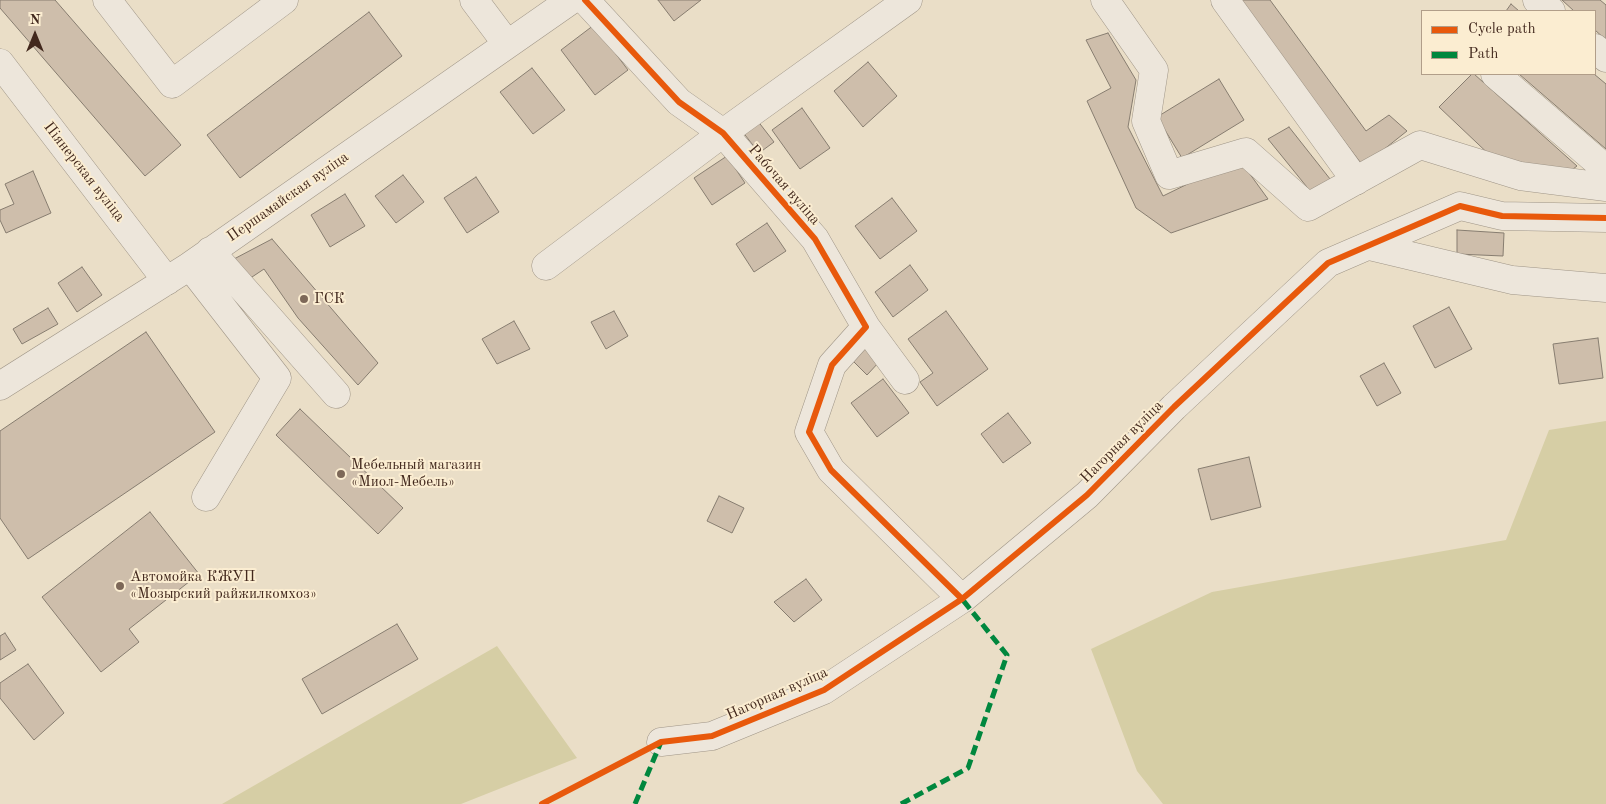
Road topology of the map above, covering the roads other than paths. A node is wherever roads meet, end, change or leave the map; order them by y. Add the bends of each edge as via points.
1 (107, 0) edge
2 (284, 0) edge
3 (474, 0) edge
4 (571, 0) edge
5 (585, 0) edge
6 (908, 0) edge
7 (1105, 0) edge
8 (1225, 0) edge
9 (1537, 0) edge
10 (1549, 10) edge
11 (507, 44) junction
12 (1596, 49) edge
13 (1606, 58) edge
14 (0, 63) edge
15 (1496, 75) edge
16 (723, 133) junction
17 (1606, 169) edge
18 (1356, 180) junction
19 (1606, 188) edge
20 (1606, 218) edge
21 (1369, 246) junction
22 (200, 258) junction
23 (546, 266) dead end
24 (167, 281) junction
25 (1606, 288) edge
26 (866, 327) junction
27 (905, 380) dead end
28 (0, 386) edge
29 (336, 394) dead end
30 (206, 497) dead end
31 (962, 599) junction
32 (661, 742) dead end

1 - 2 street via 172,84
3 - 11 street
4 - 11 street, Першамайская вуліца
5 - 16 street, Рабочая вуліца via 678,102
6 - 16 street
7 - 18 street via 1154,70 1146,121 1169,174 1246,152 1308,207
8 - 18 street
9 - 10 street
11 - 22 street, Першамайская вуліца
12 - 13 street
14 - 24 street, Піянерская вуліца
15 - 17 street
16 - 23 street
16 - 26 street, Рабочая вуліца via 815,239
18 - 19 street via 1420,145 1520,176
20 - 21 street, Нагорная вуліца via 1502,216 1460,206
21 - 25 street via 1512,280
21 - 31 street, Нагорная вуліца via 1328,264 1174,407 1087,495
22 - 24 street, Першамайская вуліца
22 - 29 street
22 - 30 street via 277,378
24 - 28 street, Першамайская вуліца
26 - 27 street, Рабочая вуліца
26 - 31 street via 832,365 809,432 832,470
31 - 32 street, Нагорная вуліца via 824,690 712,736

